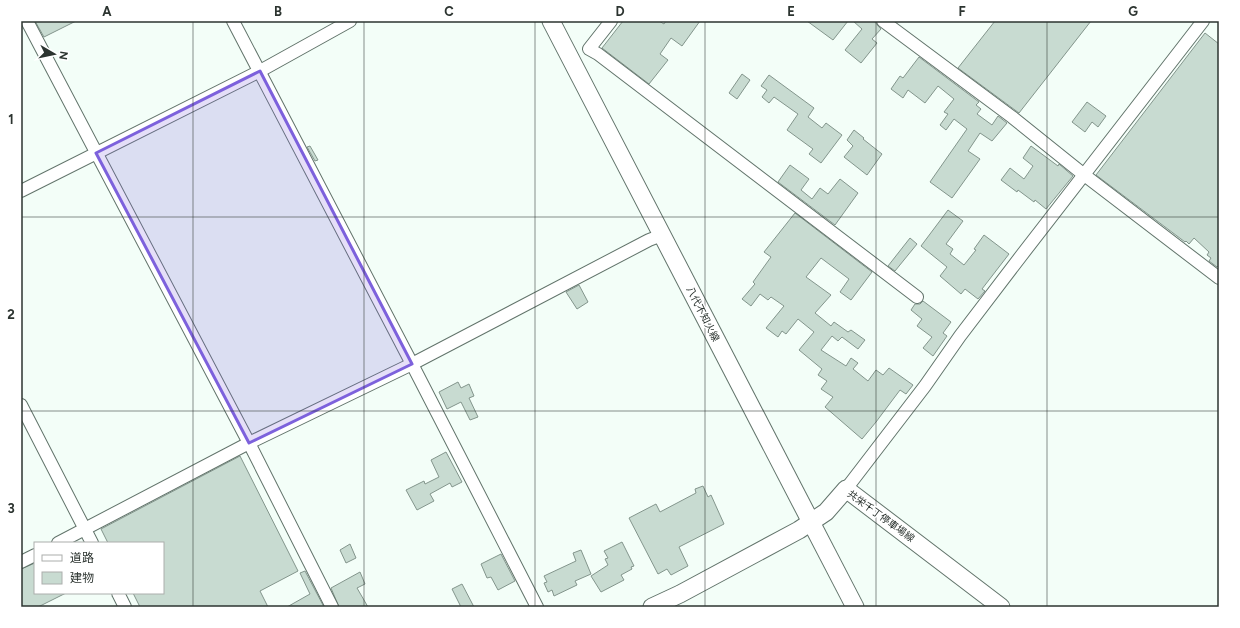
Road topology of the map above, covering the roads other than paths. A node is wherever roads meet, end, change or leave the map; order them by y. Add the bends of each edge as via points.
1 (28, 21) edge
2 (233, 21) edge
3 (350, 21) edge
4 (551, 21) edge
5 (611, 21) edge
6 (883, 21) edge
7 (1203, 21) edge
8 (260, 71) junction
9 (96, 153) junction
10 (1083, 174) junction
11 (21, 191) edge
12 (662, 235) junction
13 (1219, 278) edge
14 (917, 297) dead end
15 (412, 364) junction
16 (21, 405) edge
17 (249, 443) junction
18 (846, 489) junction
19 (810, 522) junction
20 (85, 530) junction
21 (60, 542) edge
22 (91, 542) edge
23 (34, 556) edge
24 (21, 562) edge
25 (118, 594) edge
26 (125, 607) edge
27 (332, 607) edge
28 (537, 607) edge
29 (652, 607) edge
30 (855, 607) edge
31 (1002, 607) edge

1 - 9 street
2 - 8 street
3 - 8 street
4 - 12 main road, 八代不知火線
5 - 14 street via 589,49
6 - 10 street via 1012,117
7 - 10 street
8 - 9 street
8 - 15 street
9 - 11 street
9 - 17 street
10 - 13 street
10 - 18 street
12 - 15 street
12 - 19 main road, 八代不知火線
15 - 17 street
15 - 28 street
16 - 20 street
17 - 20 street
17 - 27 street
18 - 19 main road, 共栄千丁停車場線 via 826,512
18 - 31 main road, 共栄千丁停車場線
19 - 29 main road, 共栄千丁停車場線
19 - 30 main road, 八代不知火線
20 - 21 street
20 - 22 street
23 - 24 street
25 - 26 street

